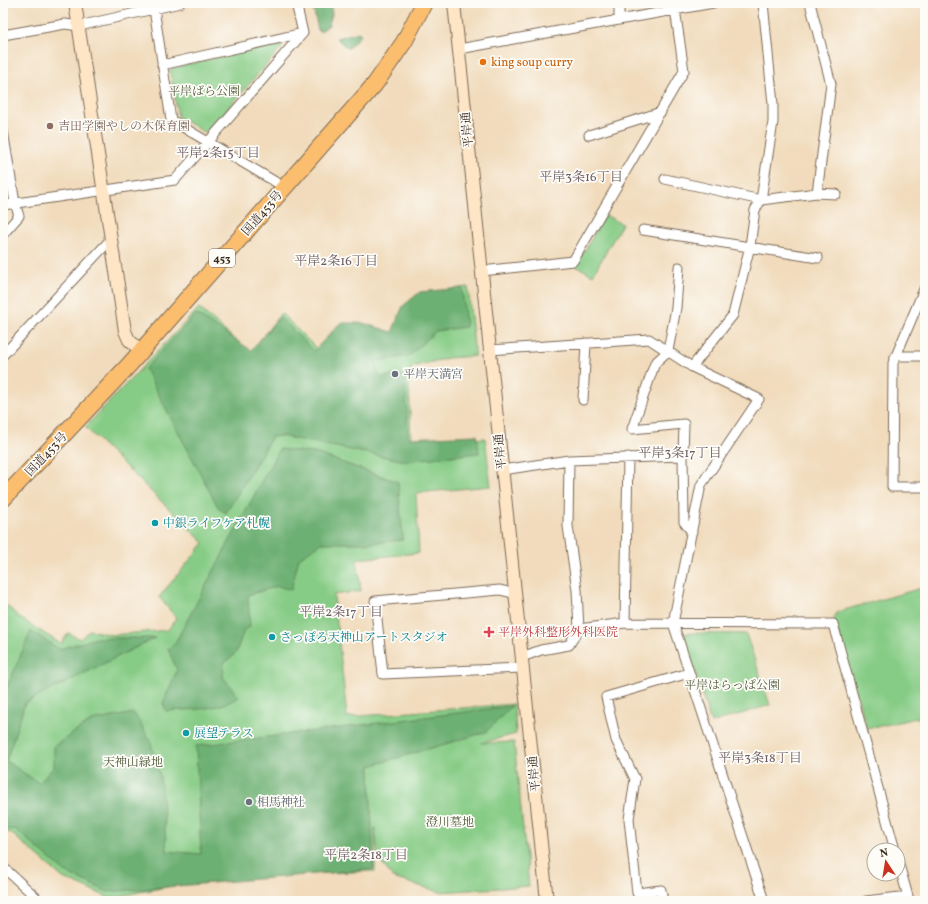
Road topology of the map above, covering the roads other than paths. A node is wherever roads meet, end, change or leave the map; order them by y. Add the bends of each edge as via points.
1 (75, 3) edge
2 (180, 3) edge
3 (296, 3) edge
4 (424, 3) edge
5 (455, 3) edge
6 (619, 3) edge
7 (713, 3) edge
8 (763, 3) edge
9 (810, 3) edge
10 (687, 5) edge
11 (154, 9) junction
12 (675, 9) junction
13 (619, 20) junction
14 (79, 26) junction
15 (303, 33) junction
16 (3, 35) edge
17 (459, 49) junction
18 (162, 64) junction
19 (661, 112) junction
20 (3, 131) edge
21 (589, 135) dead end
22 (208, 142) junction
23 (665, 179) dead end
24 (284, 187) junction
25 (104, 190) junction
26 (817, 193) junction
27 (836, 194) dead end
28 (761, 200) junction
29 (15, 203) junction
30 (3, 205) edge
31 (643, 230) dead end
32 (3, 234) edge
33 (111, 239) junction
34 (750, 246) junction
35 (818, 258) dead end
36 (679, 267) dead end
37 (482, 271) junction
38 (925, 287) edge
39 (586, 343) junction
40 (490, 350) junction
41 (141, 351) junction
42 (668, 351) junction
43 (3, 356) edge
44 (897, 356) junction
45 (925, 356) edge
46 (692, 366) junction
47 (583, 400) dead end
48 (683, 456) junction
49 (628, 457) junction
50 (569, 460) junction
51 (502, 470) junction
52 (925, 487) edge
53 (3, 499) edge
54 (692, 532) junction
55 (516, 594) junction
56 (625, 623) junction
57 (673, 623) junction
58 (579, 629) junction
59 (523, 663) junction
60 (689, 673) junction
61 (893, 842) edge
62 (3, 867) edge
63 (904, 882) edge
64 (908, 898) edge
65 (40, 901) edge
66 (547, 901) edge
67 (663, 901) edge
68 (764, 901) edge
69 (866, 901) edge

1 - 14 street
2 - 11 street
3 - 15 street
4 - 24 highway, 国道453号 / 453 via 404,42 383,73
5 - 17 street, 平岸通
6 - 13 street
7 - 10 street
8 - 28 street via 773,116
9 - 26 street via 831,84
10 - 12 street
11 - 14 street
11 - 18 street
12 - 13 street
12 - 19 street via 684,71
13 - 17 street
14 - 16 street via 65,24
14 - 25 street
15 - 18 street
15 - 22 street
17 - 37 street, 平岸通
18 - 22 street via 170,120
19 - 21 street
19 - 37 street via 573,261
20 - 29 street
22 - 24 street
22 - 25 street via 175,180
23 - 28 street
24 - 41 highway, 国道453号 / 453
25 - 29 street
25 - 33 street
26 - 27 street
26 - 28 street
28 - 34 street via 755,210
29 - 30 street
29 - 32 street via 19,216
31 - 34 street
33 - 41 street via 125,331 129,340
33 - 43 street
34 - 35 street
34 - 46 street via 733,315
36 - 42 street via 676,308
37 - 40 street, 平岸通
38 - 44 street
39 - 40 street
39 - 42 street via 649,339
39 - 47 street
40 - 51 street, 平岸通
41 - 53 highway, 国道453号 / 453
42 - 46 street
42 - 48 street via 655,363 632,429 684,424
44 - 45 street
44 - 52 street via 893,363 892,487
46 - 54 street via 759,399 701,485
48 - 49 street
48 - 54 street via 684,522
49 - 50 street
49 - 56 street
50 - 51 street
50 - 58 street via 568,526 578,590
51 - 55 street, 平岸通
54 - 57 street
55 - 59 street, 平岸通
55 - 59 street via 500,590 375,601 383,674
56 - 57 street
56 - 58 street
57 - 60 street
57 - 61 street via 833,624
58 - 59 street via 569,645 541,650
59 - 66 street, 平岸通
60 - 67 street via 606,698 616,740 635,779 629,819 637,892 661,890
60 - 68 street
62 - 65 street
63 - 64 street
64 - 69 street

